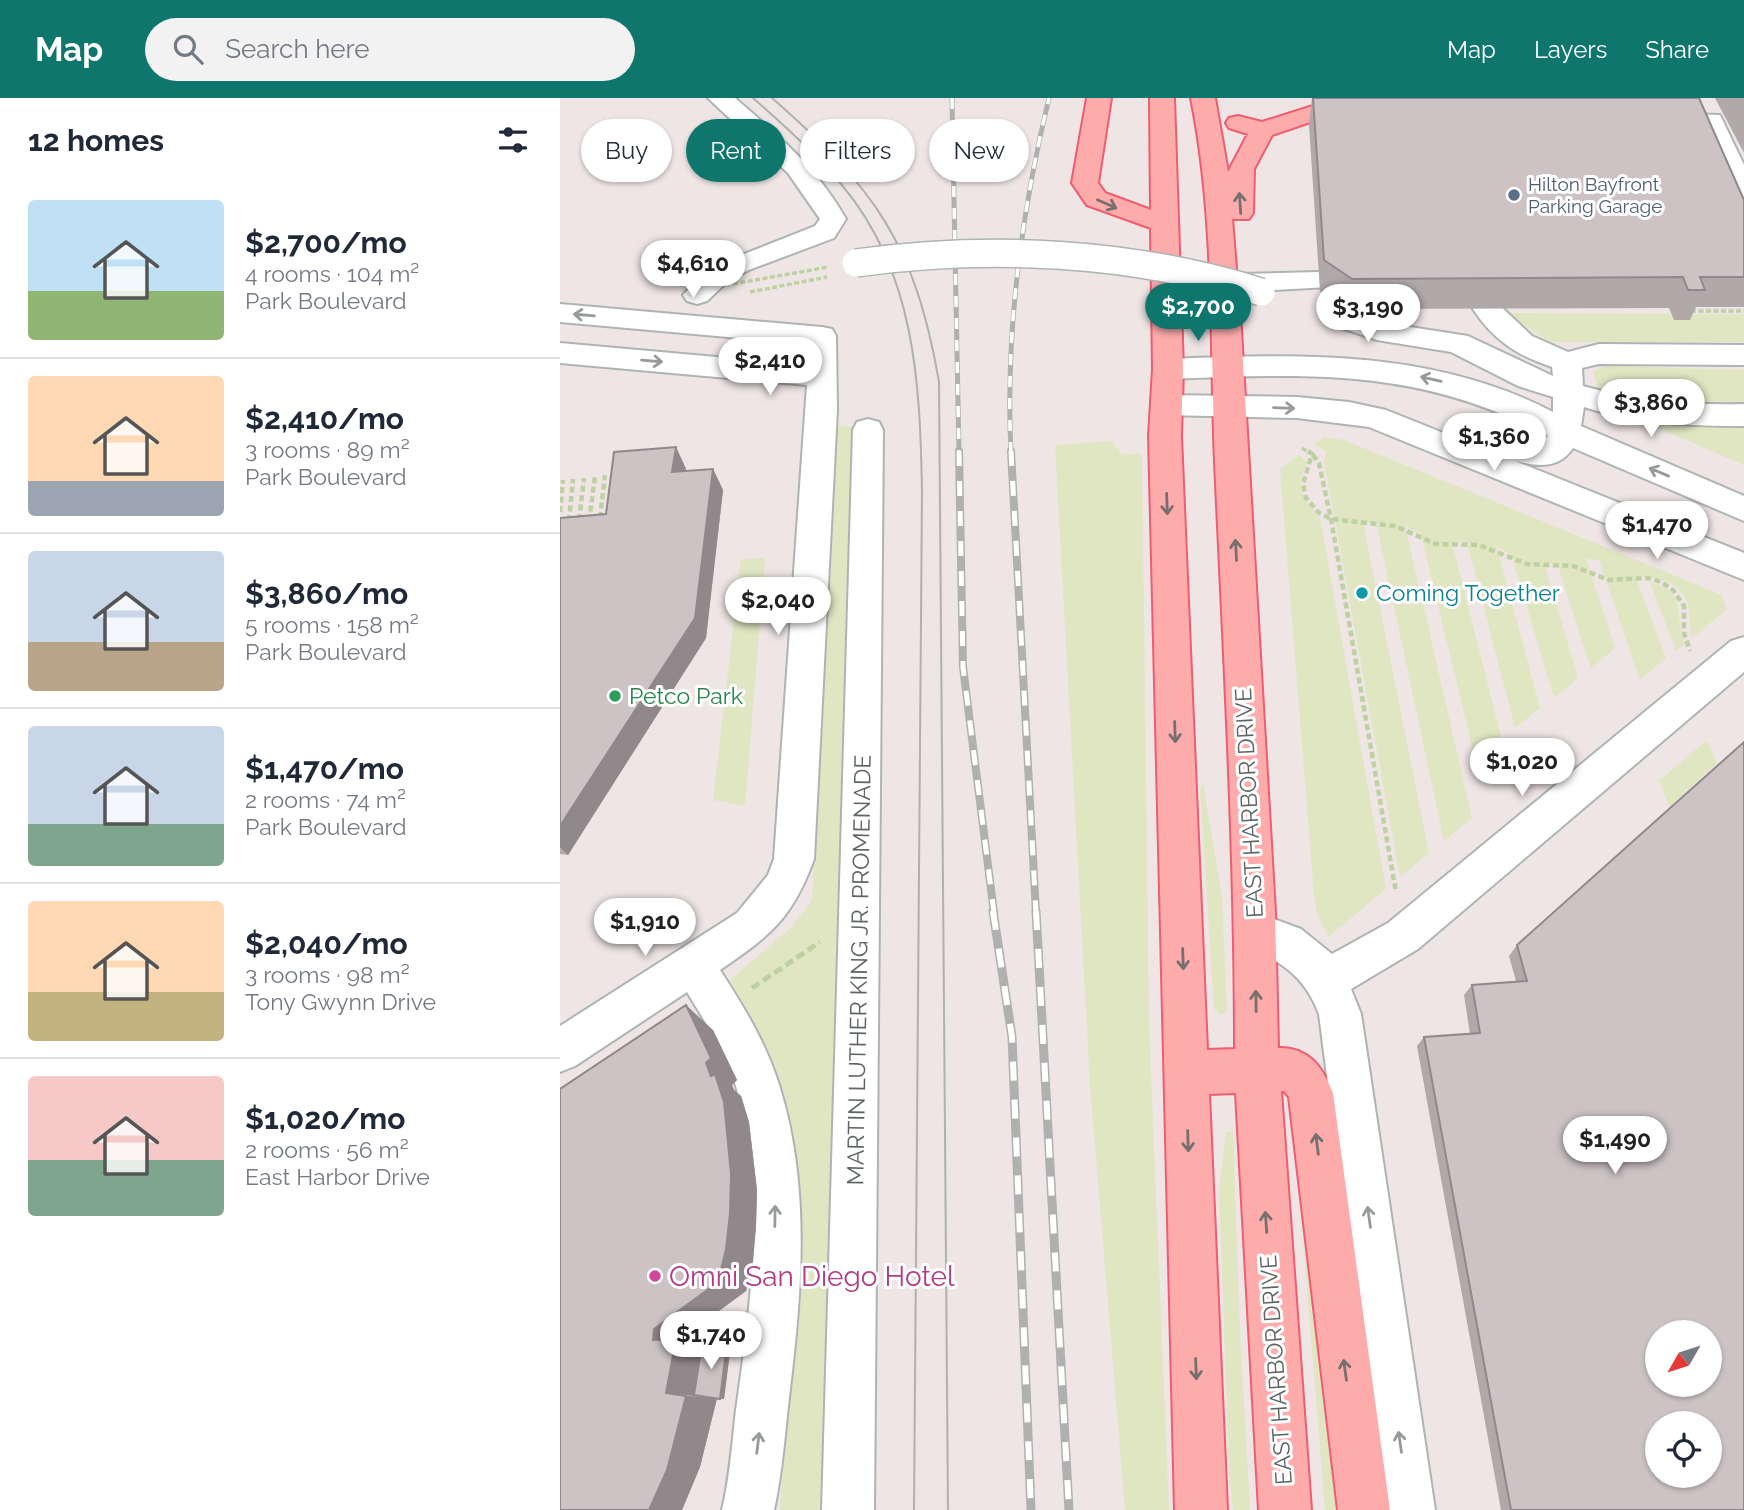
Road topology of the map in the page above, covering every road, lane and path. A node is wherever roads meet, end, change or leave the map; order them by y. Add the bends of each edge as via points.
1 (720, 98) edge
2 (1099, 98) edge
3 (1162, 98) edge
4 (1203, 98) edge
5 (1312, 105) edge
6 (1343, 117) edge
7 (1629, 120) edge
8 (1263, 130) junction
9 (1744, 193) edge
10 (1164, 223) junction
11 (860, 256) joint
12 (819, 277) dead end
13 (1319, 281) dead end
14 (733, 284) dead end
15 (1241, 288) junction
16 (697, 295) joint
17 (1487, 309) edge
18 (1687, 311) edge
19 (1744, 311) edge
20 (560, 313) edge
21 (1346, 319) edge
22 (560, 353) edge
23 (1744, 355) edge
24 (822, 356) junction
25 (1567, 362) junction
26 (1229, 367) junction
27 (1167, 387) junction
28 (1570, 394) junction
29 (1230, 407) junction
30 (1744, 415) edge
31 (1375, 417) junction
32 (868, 430) dead end
33 (1563, 431) junction
34 (1302, 448) dead end
35 (1312, 454) junction
36 (605, 475) dead end
37 (595, 477) dead end
38 (584, 478) dead end
39 (573, 479) dead end
40 (563, 481) dead end
41 (1744, 509) edge
42 (560, 512) edge
43 (1331, 519) junction
44 (599, 527) edge
45 (588, 528) edge
46 (568, 529) edge
47 (578, 529) edge
48 (1744, 567) edge
49 (1744, 651) edge
50 (1709, 681) junction
51 (861, 914) junction
52 (1255, 931) junction
53 (1403, 936) junction
54 (693, 964) junction
55 (1327, 979) junction
56 (720, 1008) junction
57 (560, 1051) edge
58 (1257, 1069) junction
59 (1186, 1073) junction
60 (748, 1510) edge
61 (848, 1510) edge
62 (1201, 1510) edge
63 (1285, 1510) edge
64 (1364, 1510) edge
65 (1409, 1510) edge

1 - 16 street via 820,191 833,219 825,232 719,274
2 -> 10 main road via 1085,183 1096,199
3 - 10 main road
4 - 8 main road via 1234,122
4 - 15 main road, EAST HARBOR DRIVE
5 - 6 street
5 - 8 main road
7 - 9 street via 1711,120
15 -> 8 main road via 1244,264 1238,176
10 - 27 main road
11 - 14 path, bridge
11 - 15 street, bridge via 1063,257 1122,263
12 - 16 path via 741,294
13 - 15 street
15 - 26 main road, EAST HARBOR DRIVE
17 - 25 street via 1505,334
18 - 19 path
24 -> 20 street
21 - 28 street via 1387,333 1458,343
22 -> 24 street via 722,367
23 - 25 street via 1600,354
24 - 54 street via 794,859 784,886 751,926
25 - 28 street
26 - 27 street
26 - 29 main road, EAST HARBOR DRIVE
33 -> 26 street via 1535,414 1419,376 1280,364
27 - 29 street
27 -> 59 main road via 1165,450
28 - 30 street via 1620,408
28 - 33 street
29 -> 31 street
52 -> 29 main road, EAST HARBOR DRIVE
31 - 33 street via 1423,419 1494,446 1540,456 1556,449
31 - 48 street
32 - 51 street, MARTIN LUTHER KING JR. PROMENADE
41 -> 33 street
34 - 35 path
35 - 43 path via 1319,463
35 - 43 path via 1303,484 1306,498
36 - 44 path
37 - 45 path
38 - 47 path
39 - 46 path
40 - 42 path
43 - 50 path via 1395,526 1436,544 1479,545 1527,564 1573,566 1609,580 1661,582 1685,606 1687,644
43 - 53 path
49 - 50 street
50 - 53 street
51 - 56 path
51 - 61 street, MARTIN LUTHER KING JR. PROMENADE
52 - 55 street via 1294,944
58 -> 52 main road, EAST HARBOR DRIVE
53 - 55 street
54 - 56 street
54 - 57 street
65 -> 55 street via 1340,1014
60 -> 56 street via 768,1365 775,1187 758,1086
58 - 59 main road
63 -> 58 main road, EAST HARBOR DRIVE
64 -> 58 main road via 1311,1093 1297,1072
59 -> 62 main road

